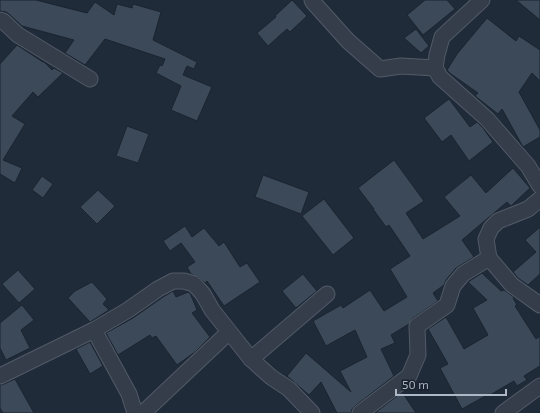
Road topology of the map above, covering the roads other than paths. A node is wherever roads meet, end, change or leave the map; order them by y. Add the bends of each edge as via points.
1 (312, 0) edge
2 (482, 0) edge
3 (0, 20) edge
4 (435, 68) junction
5 (90, 79) dead end
6 (540, 186) edge
7 (540, 200) edge
8 (489, 258) junction
9 (327, 294) dead end
10 (540, 305) edge
11 (94, 330) junction
12 (229, 332) junction
13 (251, 359) junction
14 (0, 376) edge
15 (540, 386) edge
16 (135, 413) edge
17 (143, 413) edge
18 (312, 413) edge
19 (360, 413) edge
20 (503, 413) edge

1 - 4 street via 348,41 380,69 401,66
2 - 4 street via 442,37
3 - 5 street
4 - 6 street via 440,78 487,119 528,166
7 - 8 street via 528,209 498,221 491,228 486,239
8 - 10 street via 512,285
8 - 19 street via 463,274 453,286 447,305 417,326 418,354 408,376
9 - 13 street
11 - 12 street via 158,289 173,281 184,281 194,284 203,294
11 - 14 street
11 - 16 street via 129,394
12 - 13 street
12 - 17 street
13 - 18 street via 271,377 289,388
15 - 20 street

